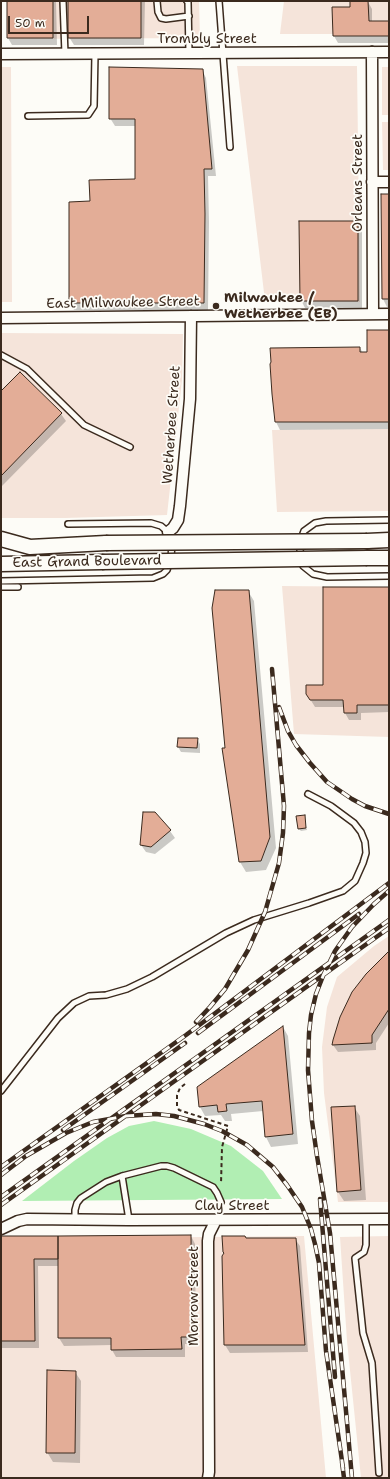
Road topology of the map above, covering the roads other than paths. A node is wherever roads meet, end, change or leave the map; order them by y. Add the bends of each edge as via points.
1 (63, 1) edge
2 (157, 1) edge
3 (187, 1) edge
4 (219, 1) edge
5 (188, 16) junction
6 (372, 52) junction
7 (389, 52) edge
8 (189, 53) junction
9 (223, 53) junction
10 (1, 54) edge
11 (65, 54) junction
12 (95, 54) junction
13 (28, 116) dead end
14 (230, 147) dead end
15 (372, 182) junction
16 (389, 182) edge
17 (373, 314) junction
18 (389, 314) edge
19 (191, 316) junction
20 (1, 318) edge
21 (1, 355) edge
22 (130, 447) dead end
23 (389, 520) edge
24 (68, 524) dead end
25 (168, 532) junction
26 (1, 539) edge
27 (389, 540) edge
28 (1, 546) edge
29 (30, 547) junction
30 (389, 558) edge
31 (2, 563) edge
32 (389, 576) edge
33 (1, 581) edge
34 (1, 586) edge
35 (18, 587) dead end
36 (308, 794) dead end
37 (1, 1090) edge
38 (122, 1176) junction
39 (221, 1202) road end
40 (75, 1219) junction
41 (366, 1219) junction
42 (389, 1219) edge
43 (129, 1220) junction
44 (216, 1220) junction
45 (1, 1229) edge
46 (379, 1473) dead end
47 (208, 1478) edge

1 - 11 lane
2 - 5 lane via 161,18
3 - 5 lane
4 - 9 lane
5 - 8 lane
6 - 7 street, Trombly Street
6 - 9 street, Trombly Street
6 - 15 street, Orleans Street
8 - 9 street, Trombly Street
8 - 12 street, Trombly Street
9 - 14 lane
10 - 11 street, Trombly Street
11 - 12 street, Trombly Street
12 - 13 lane via 94,106 88,115
15 - 16 street
15 - 17 street, Orleans Street
17 - 18 street, East Milwaukee Street
17 - 19 street, East Milwaukee Street
19 - 20 street, East Milwaukee Street
19 - 25 street, Wetherbee Street via 190,399 180,506 178,520
21 - 22 lane via 27,369 84,425
23 - 32 lane via 315,523 304,531 300,550 303,566 313,574
24 - 25 lane via 151,523 161,526
25 - 33 lane, East Grand Boulevard via 172,545 169,564 163,574 153,578
26 - 29 main road, East Grand Boulevard
27 - 29 main road, East Grand Boulevard, bridge via 106,543
28 - 29 main road
30 - 31 main road, East Grand Boulevard, bridge
34 - 35 lane, East Grand Boulevard
36 - 37 lane via 354,823 361,832 366,853 355,881 343,891 254,920 226,933 152,977 126,989 106,995 89,996 74,1003 58,1018
38 - 39 lane via 167,1166 213,1187
38 - 40 lane via 106,1182 81,1198 77,1202
38 - 43 lane
40 - 43 street, Clay Street
40 - 45 street, Clay Street via 27,1219
41 - 42 street, Clay Street
41 - 44 street, Clay Street
41 - 46 lane via 366,1245 364,1252 355,1258 363,1332 372,1363
43 - 44 street, Clay Street
44 - 47 street, Morrow Street via 208,1241

